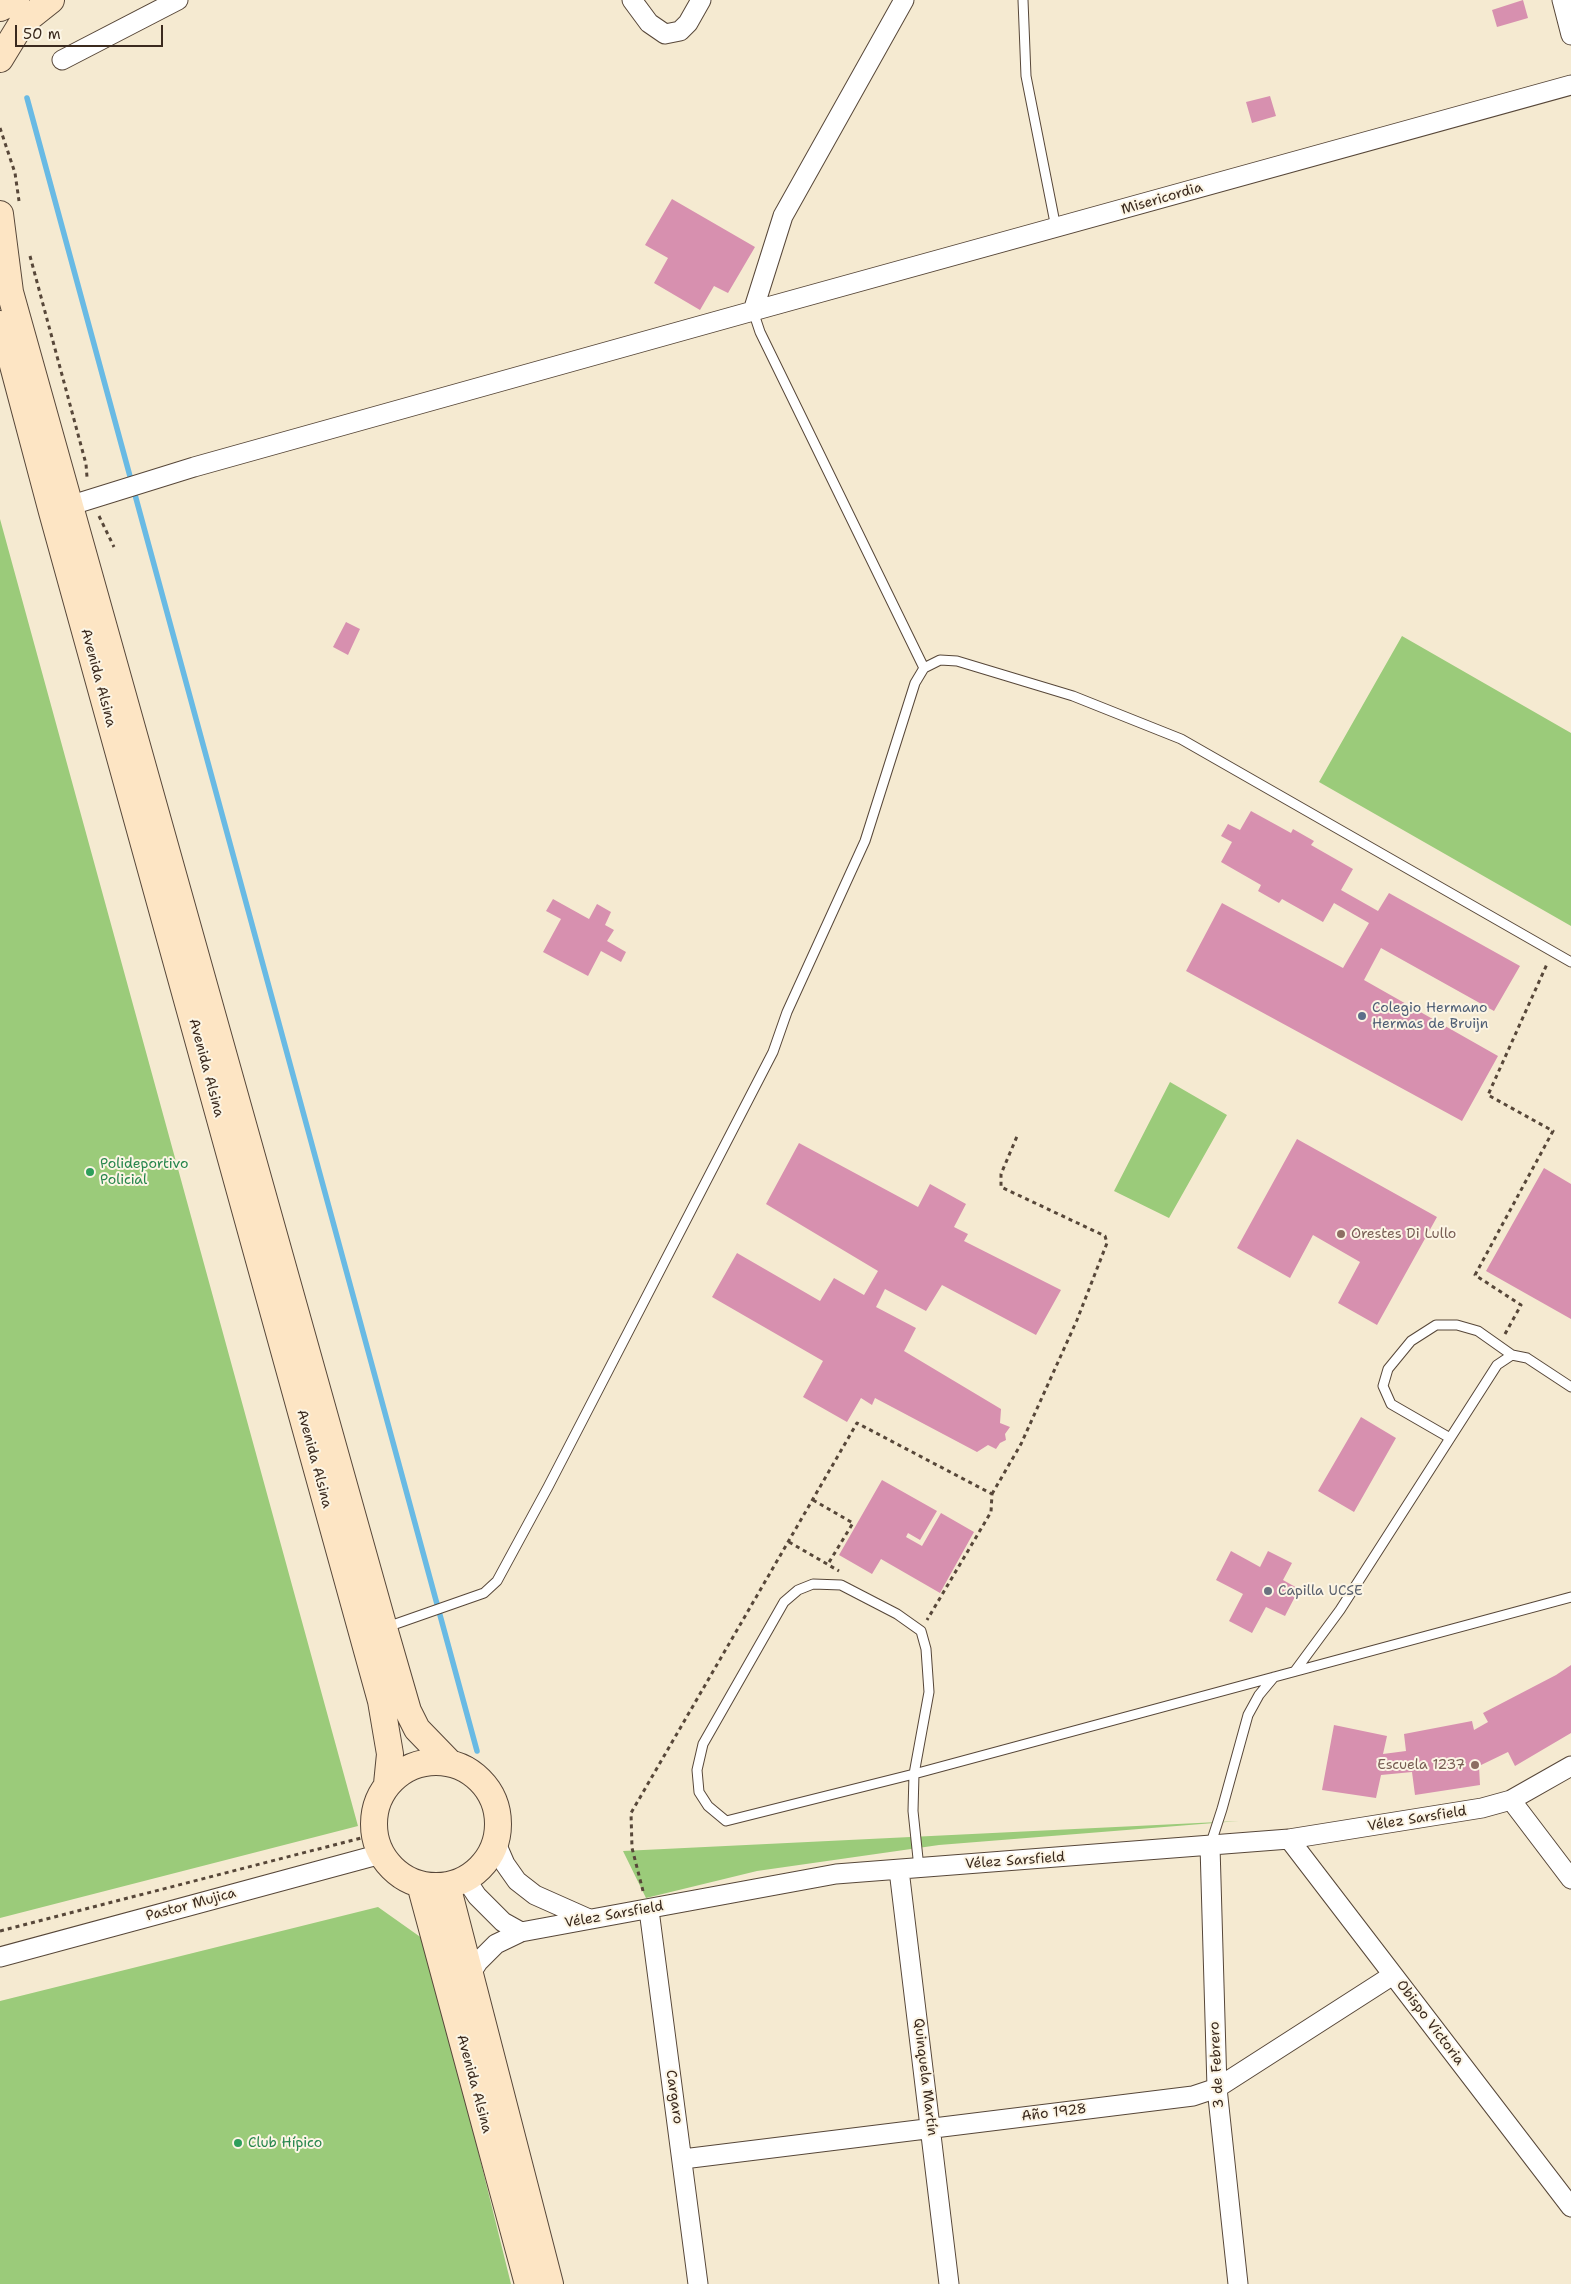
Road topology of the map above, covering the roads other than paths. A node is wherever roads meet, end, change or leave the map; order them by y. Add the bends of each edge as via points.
1 (16, 0) edge
2 (51, 0) edge
3 (178, 0) edge
4 (632, 0) edge
5 (701, 0) edge
6 (904, 0) edge
7 (1023, 0) edge
8 (1562, 0) edge
9 (0, 8) edge
10 (1571, 35) edge
11 (0, 59) edge
12 (62, 60) dead end
13 (1571, 85) edge
14 (10, 210) edge
15 (1056, 229) junction
16 (753, 311) junction
17 (0, 324) edge
18 (20, 353) junction
19 (72, 506) junction
20 (924, 668) junction
21 (1571, 962) edge
22 (1512, 1355) junction
23 (1571, 1387) edge
24 (1450, 1438) junction
25 (1571, 1597) edge
26 (384, 1628) junction
27 (1295, 1671) junction
28 (1274, 1677) junction
29 (449, 1762) junction
30 (1571, 1766) edge
31 (914, 1774) junction
32 (380, 1792) junction
33 (1511, 1800) junction
34 (1290, 1839) junction
35 (495, 1841) junction
36 (1210, 1846) junction
37 (381, 1854) junction
38 (919, 1868) junction
39 (899, 1870) junction
40 (1571, 1879) edge
41 (456, 1882) junction
42 (420, 1884) junction
43 (649, 1910) junction
44 (589, 1920) junction
45 (522, 1932) junction
46 (0, 1957) edge
47 (1393, 1975) junction
48 (469, 1976) junction
49 (1217, 2088) junction
50 (931, 2128) junction
51 (682, 2159) junction
52 (1571, 2207) edge
53 (528, 2284) edge
54 (550, 2284) edge
55 (698, 2284) edge
56 (949, 2284) edge
57 (1238, 2284) edge

1 - 9 main road
2 - 11 main road via 22,23
3 - 12 street
4 - 5 street via 649,23 665,34 680,31
6 - 16 street via 783,216
7 - 15 lane via 1026,76
8 - 10 street
13 - 15 street, Misericordia
14 - 18 main road via 10,292
15 - 16 street, Misericordia
16 - 19 street, Misericordia via 204,464
16 - 20 lane via 760,332
17 - 18 main road
18 - 19 main road, Avenida Alsina
19 - 26 main road, Avenida Alsina
19 - 32 main road, Avenida Alsina via 381,1701 390,1754
20 - 21 lane via 940,660 957,661 1073,696 1181,739
20 - 26 lane via 915,683 865,841 787,1012 774,1052 497,1581 484,1592
22 - 23 lane via 1527,1358
22 - 24 lane via 1497,1365
22 - 24 lane via 1478,1331 1457,1325 1436,1325 1411,1341 1388,1369 1383,1386 1391,1404
24 - 27 lane via 1340,1610
25 - 27 lane
26 - 29 main road, Avenida Alsina via 411,1717 417,1729
27 - 28 lane
28 - 31 lane
28 - 36 lane via 1248,1715
29 - 32 main road via 415,1765 400,1772
29 - 35 main road via 468,1770 494,1801 498,1821
30 - 33 street, Vélez Sarsfield
31 - 31 lane via 726,1821 708,1806 700,1792 697,1770 703,1744 784,1602 798,1590 814,1584 841,1585 897,1614 921,1631 926,1649 929,1692
31 - 38 lane via 913,1811
32 - 37 main road via 374,1818
33 - 34 street, Vélez Sarsfield via 1482,1808
33 - 40 street
34 - 36 street, Vélez Sarsfield
34 - 47 street, Obispo Victoria
35 - 41 main road via 478,1869
35 - 44 street via 517,1881 535,1895
36 - 38 street, Vélez Sarsfield
36 - 49 street, 3 de Febrero
37 - 42 main road via 391,1867
37 - 46 street, Pastor Mujica
38 - 39 street, Vélez Sarsfield
39 - 43 street, Vélez Sarsfield via 808,1878
39 - 50 street, Quinquela Martín
41 - 42 main road
41 - 45 street via 477,1896 504,1922
41 - 48 main road, Avenida Alsina
42 - 53 main road, Avenida Alsina
43 - 44 street, Vélez Sarsfield
43 - 51 street, Cargaro
44 - 45 street, Vélez Sarsfield
45 - 48 street, Vélez Sarsfield via 496,1944
47 - 49 street, Año 1928
47 - 52 street, Obispo Victoria
48 - 54 main road, Avenida Alsina
49 - 50 street, Año 1928 via 1194,2096
49 - 57 street, 3 de Febrero
50 - 51 street, Año 1928
50 - 56 street, Quinquela Martín
51 - 55 street, Cargaro

